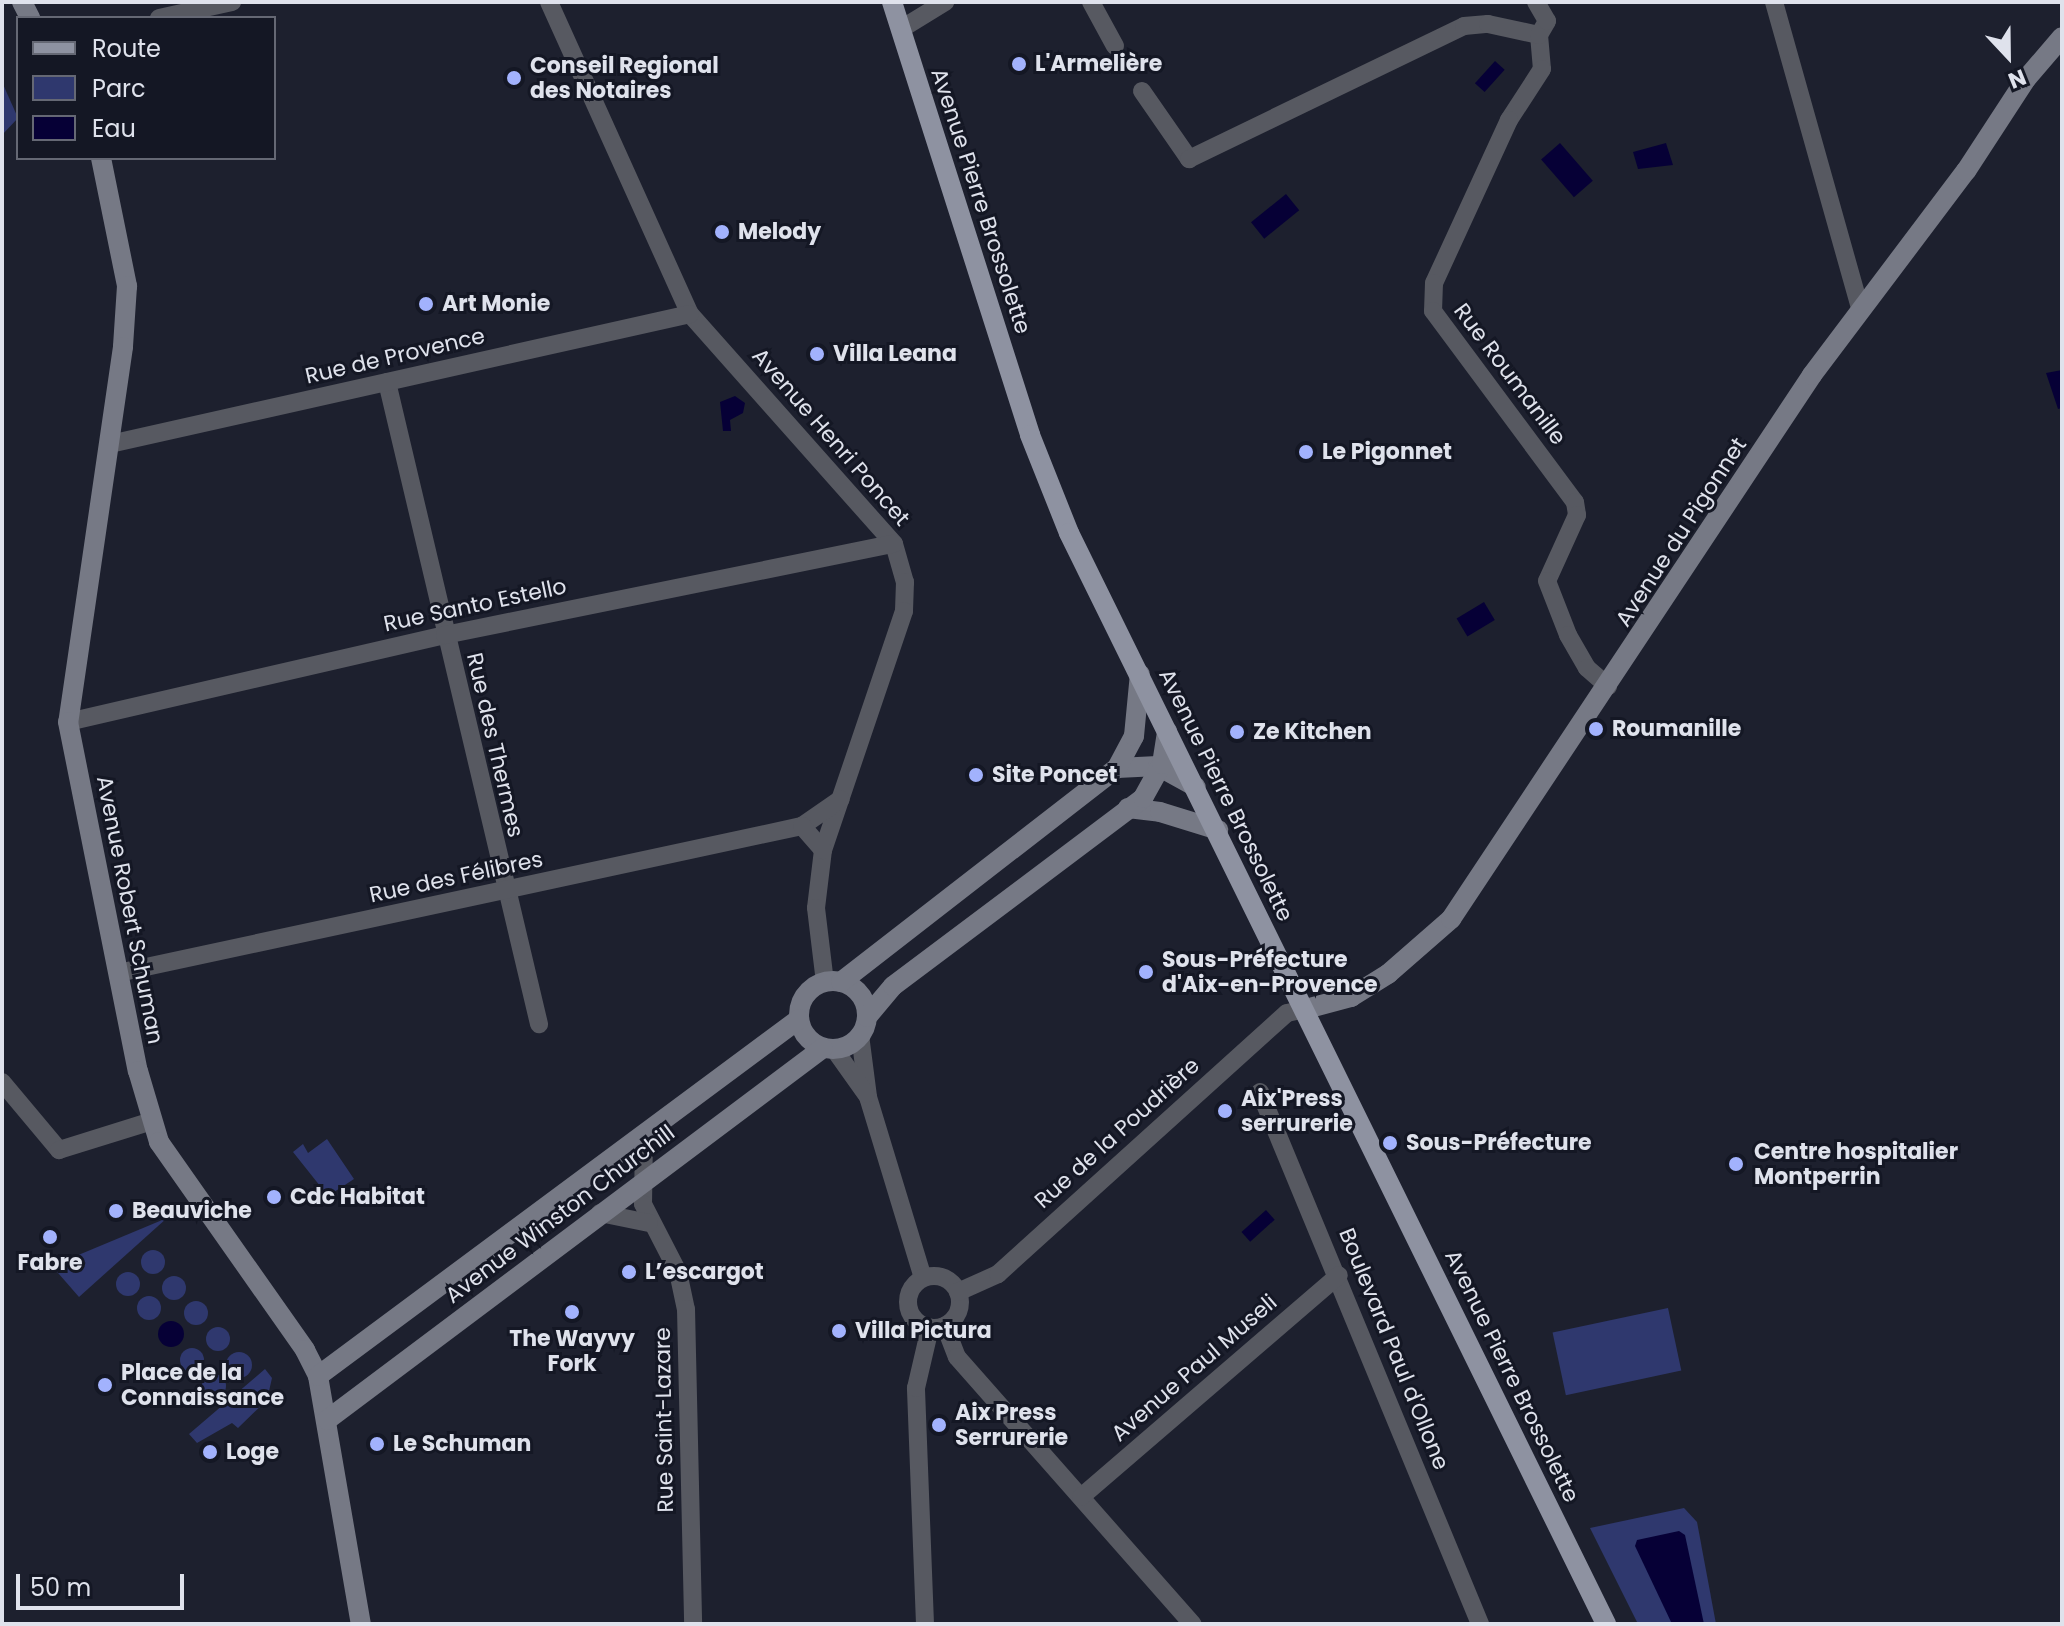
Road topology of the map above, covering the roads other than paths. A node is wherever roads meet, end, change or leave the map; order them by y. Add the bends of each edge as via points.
1 (232, 2) edge
2 (549, 2) edge
3 (892, 2) edge
4 (945, 2) edge
5 (1091, 2) edge
6 (1536, 2) edge
7 (1774, 2) edge
8 (168, 16) edge
9 (901, 29) junction
10 (1539, 35) junction
11 (2062, 37) edge
12 (1115, 46) dead end
13 (1142, 91) dead end
14 (101, 160) edge
15 (1860, 307) junction
16 (690, 314) junction
17 (387, 382) junction
18 (110, 444) junction
19 (894, 544) junction
20 (445, 635) junction
21 (1140, 674) junction
22 (1608, 686) junction
23 (68, 722) junction
24 (1167, 731) junction
25 (1161, 767) junction
26 (1117, 768) junction
27 (1196, 787) junction
28 (841, 799) junction
29 (1128, 808) junction
30 (802, 826) junction
31 (1218, 830) junction
32 (823, 850) junction
33 (504, 892) junction
34 (118, 973) junction
35 (833, 982) junction
36 (1306, 1009) junction
37 (799, 1019) junction
38 (539, 1024) dead end
39 (863, 1026) junction
40 (829, 1048) junction
41 (2, 1082) edge
42 (1260, 1092) dead end
43 (868, 1097) junction
44 (152, 1121) junction
45 (644, 1134) junction
46 (641, 1183) junction
47 (600, 1213) junction
48 (649, 1223) junction
49 (1339, 1275) junction
50 (923, 1278) junction
51 (958, 1292) junction
52 (937, 1327) junction
53 (318, 1376) junction
54 (327, 1420) junction
55 (1081, 1497) junction
56 (361, 1624) edge
57 (693, 1624) edge
58 (925, 1624) edge
59 (1192, 1624) edge
60 (1480, 1624) edge
61 (1606, 1624) edge

1 - 8 street
2 - 16 street, Avenue Henri Poncet
3 - 9 main road, Avenue Pierre Brossolette
4 - 9 street
5 - 12 street
6 - 10 street, Rue Roumanille via 1547,21
7 - 15 street
9 - 21 main road, Avenue Pierre Brossolette via 1030,435 1069,533
10 - 13 street via 1488,24 1464,26 1189,159
10 - 22 street, Rue Roumanille via 1542,69 1509,120 1434,283 1433,311 1575,502 1577,515 1547,581 1587,668
11 - 15 street, Avenue du Pigonnet
14 - 18 street, Avenue Robert Schuman via 127,286
15 - 22 street, Avenue du Pigonnet
16 - 17 street, Rue de Provence
16 - 19 street, Avenue Henri Poncet
17 - 18 street, Rue de Provence
17 - 20 street, Rue des Thermes
18 - 23 street, Avenue Robert Schuman via 70,679
19 - 20 street, Rue Santo Estello
19 - 28 street, Avenue Henri Poncet via 905,582 904,611
20 - 23 street, Rue Santo Estello
20 - 33 street, Rue des Thermes
21 - 24 main road, Avenue Pierre Brossolette
21 - 26 street via 1134,736
22 - 36 street, Avenue du Pigonnet via 1451,919 1388,974 1351,997
23 - 34 street, Avenue Robert Schuman
24 - 25 street
24 - 27 main road, Avenue Pierre Brossolette
25 - 26 street
25 - 27 street
25 - 29 street via 1152,788
26 - 35 street
27 - 31 main road, Avenue Pierre Brossolette
28 - 30 street, Rue des Félibres
28 - 32 street, Avenue Henri Poncet
29 - 31 street
29 - 39 street via 893,986
30 - 32 street
30 - 33 street, Rue des Félibres
31 - 36 main road, Avenue Pierre Brossolette
32 - 35 street, Avenue Henri Poncet via 816,908
33 - 34 street, Rue des Félibres
33 - 38 street, Rue des Thermes
34 - 44 street, Avenue Robert Schuman
35 - 37 street via 803,998
35 - 39 street via 861,996
36 - 51 street, Rue de la Poudrière via 1287,1013 998,1274
36 - 61 main road, Avenue Pierre Brossolette
37 - 40 street via 810,1041
37 - 45 street, Avenue Winston Churchill
39 - 40 street
39 - 43 street
40 - 43 street
40 - 46 street, Avenue Winston Churchill
41 - 44 street via 59,1150
42 - 49 street, Boulevard Paul d'Ollone
43 - 50 street
44 - 53 street, Avenue Robert Schuman via 159,1142
45 - 46 street, Rue Saint-Lazare
45 - 53 street, Avenue Winston Churchill
46 - 47 street, Avenue Winston Churchill
46 - 48 street, Rue Saint-Lazare
47 - 48 street
47 - 54 street, Avenue Winston Churchill
48 - 57 street, Rue Saint-Lazare via 678,1272 686,1309
49 - 55 street, Avenue Paul Museli
49 - 60 street, Boulevard Paul d'Ollone
50 - 51 street via 947,1279
50 - 52 street via 911,1290 908,1306 916,1321
51 - 52 street via 960,1308
52 - 55 street via 957,1357
52 - 58 street via 916,1388
53 - 54 street, Avenue Robert Schuman
54 - 56 street, Avenue Robert Schuman
55 - 59 street

